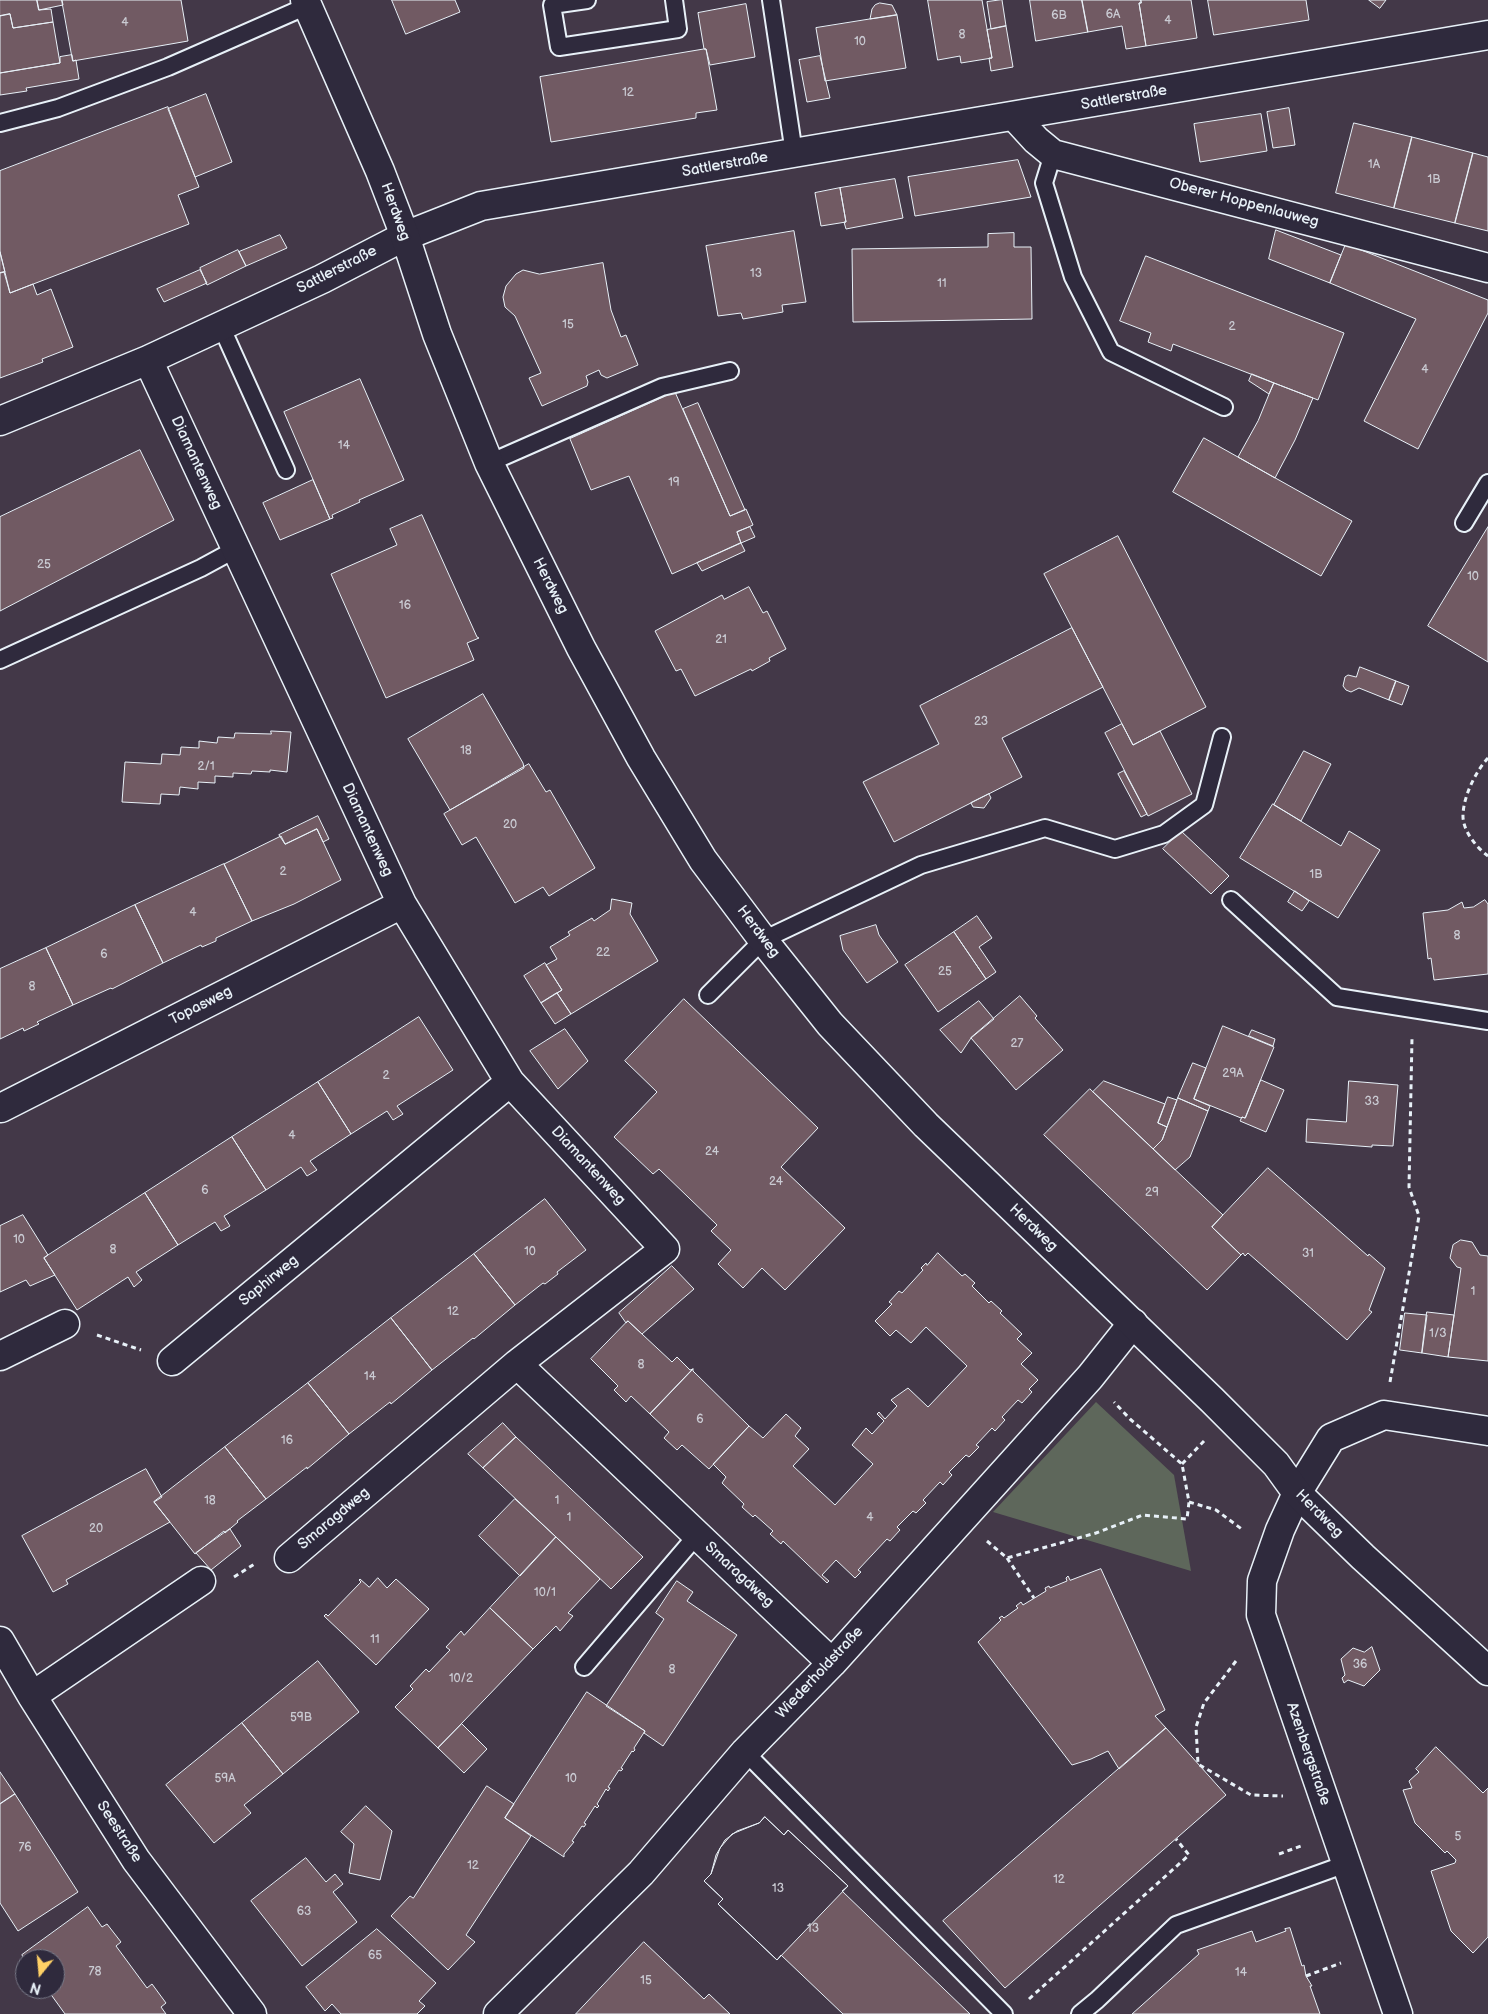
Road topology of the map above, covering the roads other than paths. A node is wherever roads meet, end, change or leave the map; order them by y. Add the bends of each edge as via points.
1 (587, 0) edge
2 (674, 0) edge
3 (770, 0) edge
4 (306, 3) edge
5 (1488, 35) edge
6 (1014, 116) junction
7 (0, 123) edge
8 (794, 153) junction
9 (1053, 154) junction
10 (405, 236) junction
11 (1488, 268) edge
12 (221, 326) junction
13 (148, 360) junction
14 (730, 371) dead end
15 (1224, 407) dead end
16 (0, 421) edge
17 (489, 462) junction
18 (286, 470) dead end
19 (1488, 483) edge
20 (1464, 524) dead end
21 (236, 549) junction
22 (0, 660) edge
23 (1222, 737) dead end
24 (1231, 900) dead end
25 (402, 904) junction
26 (763, 940) junction
27 (708, 995) dead end
28 (1488, 1021) edge
29 (510, 1082) junction
30 (1, 1108) edge
31 (665, 1249) joint
32 (1133, 1323) junction
33 (65, 1324) road end
34 (0, 1356) edge
35 (172, 1361) road end
36 (517, 1364) junction
37 (1488, 1431) edge
38 (1297, 1493) junction
39 (697, 1535) junction
40 (289, 1558) road end
41 (201, 1581) road end
42 (0, 1640) edge
43 (832, 1663) junction
44 (584, 1667) dead end
45 (1488, 1671) edge
46 (32, 1696) junction
47 (745, 1752) junction
48 (1346, 1864) junction
49 (252, 2014) edge
50 (498, 2014) edge
51 (1004, 2014) edge
52 (1080, 2014) edge
53 (1398, 2014) edge

1 - 2 lane via 552,5 559,47 678,29
3 - 8 lane
4 - 7 lane via 275,21 168,67 58,108
4 - 10 street, Herdweg
5 - 6 street, Sattlerstraße
6 - 8 street, Sattlerstraße
6 - 9 street, Oberer Hoppenlauweg
8 - 10 street, Sattlerstraße via 481,206
9 - 11 street, Oberer Hoppenlauweg
9 - 15 lane via 1044,183 1072,277 1110,352
10 - 12 street, Sattlerstraße via 322,280
10 - 17 street, Herdweg via 436,334
12 - 13 street, Sattlerstraße
12 - 18 lane
13 - 16 street, Sattlerstraße
13 - 21 street, Diamantenweg
14 - 17 lane via 662,387
17 - 26 street, Herdweg via 581,648 640,758 703,860
19 - 20 lane
21 - 22 lane
21 - 25 street, Diamantenweg
23 - 26 lane via 1204,805 1164,834 1115,849 1046,828 920,864
24 - 28 lane via 1337,997
25 - 29 street, Diamantenweg
25 - 30 street, Topasweg
26 - 27 lane
26 - 32 street, Herdweg via 830,1024 926,1125
29 - 31 street, Diamantenweg
29 - 35 street, Saphirweg
31 - 36 street, Smaragdweg
32 - 38 street, Herdweg via 1276,1464
32 - 43 street, Wiederholdstraße via 1090,1377
33 - 34 street
36 - 39 street, Smaragdweg
36 - 40 street, Smaragdweg
37 - 38 street, Azenbergstraße via 1384,1415 1331,1438
38 - 45 street, Herdweg via 1406,1598
38 - 48 street, Azenbergstraße via 1262,1582 1261,1616
39 - 43 street, Smaragdweg
39 - 44 lane
41 - 46 street
42 - 46 street, Seestraße
43 - 47 street, Wiederholdstraße
46 - 49 street, Seestraße via 136,1860
47 - 50 street, Wiederholdstraße via 641,1873
47 - 51 lane
48 - 52 lane via 1176,1924
48 - 53 street, Azenbergstraße

